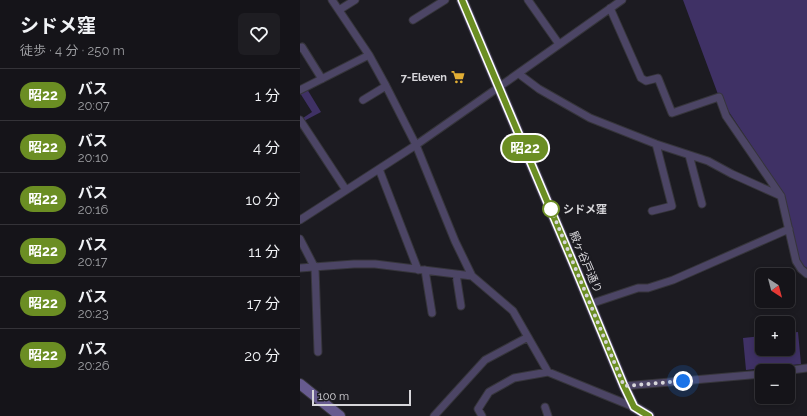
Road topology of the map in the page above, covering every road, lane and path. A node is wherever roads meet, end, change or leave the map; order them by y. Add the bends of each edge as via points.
1 (332, 0) edge
2 (355, 0) edge
3 (445, 0) edge
4 (462, 0) edge
5 (528, 0) edge
6 (622, 0) edge
7 (610, 8) junction
8 (339, 10) junction
9 (413, 20) dead end
10 (559, 44) junction
11 (300, 48) edge
12 (369, 55) junction
13 (519, 74) junction
14 (322, 79) junction
15 (386, 86) junction
16 (499, 87) junction
17 (300, 90) edge
18 (363, 100) dead end
19 (300, 120) edge
20 (656, 144) junction
21 (416, 145) junction
22 (689, 155) junction
23 (379, 169) junction
24 (346, 190) junction
25 (781, 196) junction
26 (702, 204) dead end
27 (652, 211) dead end
28 (300, 220) edge
29 (789, 229) junction
30 (300, 238) edge
31 (300, 268) edge
32 (315, 268) junction
33 (422, 270) junction
34 (456, 274) junction
35 (807, 274) edge
36 (472, 276) junction
37 (590, 304) junction
38 (461, 306) dead end
39 (432, 313) dead end
40 (528, 337) junction
41 (318, 352) dead end
42 (807, 368) edge
43 (795, 370) edge
44 (548, 372) junction
45 (755, 375) edge
46 (300, 384) edge
47 (624, 386) junction
48 (545, 407) dead end
49 (636, 412) edge
50 (340, 416) edge
51 (434, 416) edge
52 (482, 416) edge
53 (548, 416) edge
54 (649, 416) edge

1 - 8 street
2 - 8 street
3 - 9 street
4 - 16 street, 殿ヶ谷戸通り
5 - 10 street
6 - 7 street
7 - 10 street
7 - 25 street via 641,78 646,81 658,78 672,113 720,97 726,116
8 - 12 street
10 - 13 street
11 - 14 street via 302,46
12 - 14 street
12 - 15 street
13 - 16 street
13 - 20 street via 539,89 590,118
14 - 17 street
15 - 18 street
15 - 21 street
16 - 21 street
16 - 37 street, 殿ヶ谷戸通り
19 - 24 street
20 - 22 street
20 - 27 street via 672,206
21 - 23 street
21 - 36 street via 455,242
22 - 25 street via 708,161
22 - 26 street
23 - 24 street
23 - 33 street
24 - 28 street
25 - 29 street
29 - 35 street via 798,264
29 - 37 street via 673,280 648,288 638,288
30 - 32 street
31 - 32 street
32 - 33 street via 375,264
32 - 41 street
33 - 34 street
33 - 39 street
34 - 36 street
34 - 38 street
36 - 40 street via 513,311
37 - 47 street, 殿ヶ谷戸通り
40 - 44 street
40 - 51 street via 485,360
42 - 43 street
44 - 49 street
44 - 52 street via 514,378 489,392 478,409
45 - 47 street
46 - 50 street
47 - 49 street, 殿ヶ谷戸通り
48 - 53 street
49 - 54 street

